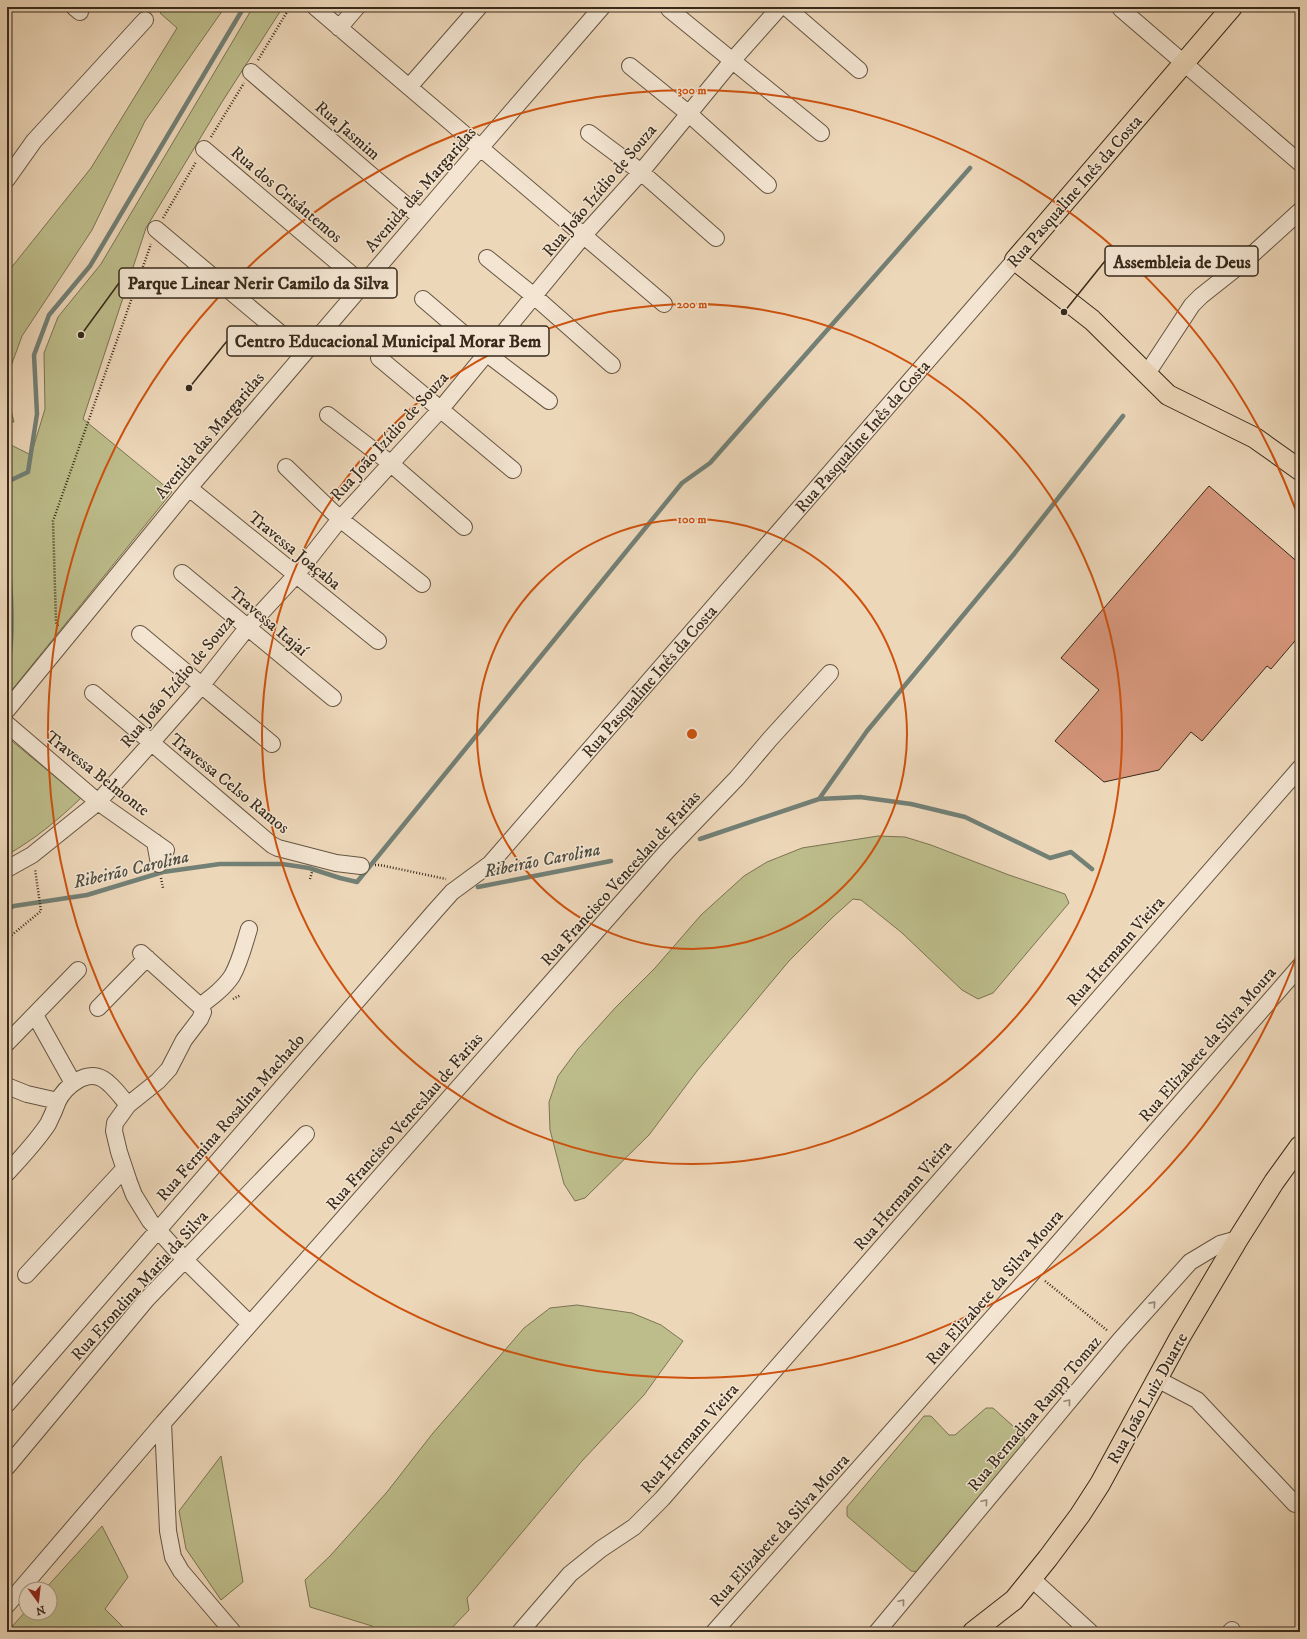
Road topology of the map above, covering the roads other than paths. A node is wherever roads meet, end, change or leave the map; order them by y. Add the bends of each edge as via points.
1 (315, 7) edge
2 (357, 7) edge
3 (479, 7) edge
4 (602, 7) edge
5 (780, 7) edge
6 (786, 7) edge
7 (1232, 7) edge
8 (669, 9) dead end
9 (1121, 9) dead end
10 (145, 20) dead end
11 (339, 28) junction
12 (732, 61) junction
13 (1184, 63) junction
14 (630, 66) dead end
15 (859, 70) dead end
16 (251, 72) road end
17 (409, 87) junction
18 (688, 113) junction
19 (589, 133) dead end
20 (821, 133) dead end
21 (480, 147) junction
22 (204, 149) road end
23 (1300, 162) edge
24 (641, 172) junction
25 (7, 179) edge
26 (768, 185) dead end
27 (1300, 211) edge
28 (420, 217) junction
29 (156, 229) road end
30 (584, 235) junction
31 (716, 238) dead end
32 (487, 258) dead end
33 (1015, 260) junction
34 (363, 284) junction
35 (534, 296) junction
36 (423, 299) dead end
37 (664, 304) dead end
38 (304, 353) junction
39 (486, 353) junction
40 (379, 358) dead end
41 (612, 364) dead end
42 (1146, 375) junction
43 (549, 401) dead end
44 (440, 410) junction
45 (328, 415) dead end
46 (390, 463) junction
47 (286, 467) dead end
48 (513, 470) dead end
49 (1300, 470) edge
50 (189, 488) junction
51 (340, 519) junction
52 (464, 527) dead end
53 (182, 573) dead end
54 (296, 575) junction
55 (422, 584) dead end
56 (247, 628) junction
57 (140, 634) dead end
58 (378, 641) dead end
59 (830, 673) dead end
60 (202, 685) junction
61 (93, 693) dead end
62 (333, 698) dead end
63 (7, 710) edge
64 (7, 724) edge
65 (151, 743) junction
66 (272, 744) dead end
67 (1300, 768) edge
68 (98, 802) junction
69 (159, 864) dead end
70 (490, 864) joint
71 (361, 866) dead end
72 (7, 869) edge
73 (249, 929) dead end
74 (1300, 966) edge
75 (78, 970) dead end
76 (200, 1006) junction
77 (98, 1008) dead end
78 (35, 1015) junction
79 (7, 1043) edge
80 (73, 1083) junction
81 (7, 1086) edge
82 (58, 1101) junction
83 (128, 1105) junction
84 (306, 1134) dead end
85 (1300, 1146) edge
86 (124, 1169) junction
87 (7, 1173) edge
88 (158, 1230) junction
89 (1238, 1239) junction
90 (185, 1260) junction
91 (26, 1275) dead end
92 (250, 1324) junction
93 (1158, 1379) junction
94 (7, 1404) edge
95 (163, 1423) junction
96 (7, 1468) edge
97 (1295, 1504) dead end
98 (1032, 1579) junction
99 (7, 1605) edge
100 (719, 1630) edge
101 (233, 1632) edge
102 (520, 1632) edge
103 (877, 1632) edge
104 (973, 1632) edge
105 (1090, 1632) edge

1 - 11 street
2 - 11 street
3 - 17 street
4 - 21 street, Avenida das Margaridas
5 - 12 street, Rua João Izídio de Souza
6 - 15 street
7 - 13 main road, Rua Pasqualine Inês da Costa
8 - 12 street
9 - 13 street
10 - 25 street via 34,141
11 - 17 street
12 - 18 street, Rua João Izídio de Souza
12 - 20 street
13 - 23 street
13 - 33 main road, Rua Pasqualine Inês da Costa
14 - 18 street
16 - 28 street, Rua Jasmim
17 - 21 street
18 - 24 street, Rua João Izídio de Souza
18 - 26 street
19 - 24 street
21 - 28 street, Avenida das Margaridas
21 - 30 street
22 - 34 street, Rua dos Crisântemos
24 - 30 street, Rua João Izídio de Souza
24 - 31 street
27 - 42 street via 1268,242 1192,305
28 - 34 street, Avenida das Margaridas
29 - 38 street
30 - 35 street, Rua João Izídio de Souza
30 - 37 street
32 - 35 street
33 - 42 main road via 1092,320
33 - 70 street, Rua Pasqualine Inês da Costa
34 - 38 street, Avenida das Margaridas
35 - 39 street, Rua João Izídio de Souza
35 - 41 street
36 - 39 street
38 - 50 street, Avenida das Margaridas
39 - 43 street
39 - 44 street, Rua João Izídio de Souza
40 - 44 street
42 - 49 main road via 1168,395 1255,438
44 - 46 street, Rua João Izídio de Souza
44 - 48 street
45 - 46 street
46 - 51 street, Rua João Izídio de Souza
46 - 52 street
47 - 51 street
50 - 54 street, Travessa Joaçaba
50 - 63 street, Avenida das Margaridas
51 - 54 street, Rua João Izídio de Souza
51 - 55 street
53 - 56 street, Travessa Itajaí
54 - 56 street, Rua João Izídio de Souza
54 - 58 street, Travessa Joaçaba
56 - 60 street, Rua João Izídio de Souza
56 - 62 street, Travessa Itajaí
57 - 60 street
59 - 92 street, Rua Francisco Venceslau de Farias via 737,778 667,851
60 - 65 street, Rua João Izídio de Souza
60 - 66 street
61 - 65 street, Travessa Celso Ramos
64 - 68 street, Travessa Belmonte
65 - 68 street, Rua João Izídio de Souza
65 - 71 street, Travessa Celso Ramos via 272,845 336,863
67 - 102 street, Rua Hermann Vieira via 662,1499 634,1526 570,1574
68 - 69 street, Travessa Belmonte via 161,846
68 - 72 street, Rua João Izídio de Souza via 32,855
70 - 88 street, Rua Fermina Rosalina Machado via 452,892
73 - 76 street via 231,977
74 - 100 street, Rua Elizabete da Silva Moura
75 - 78 street
76 - 77 street via 144,955
76 - 83 street via 203,1012 200,1019 184,1040 169,1069
78 - 79 street
78 - 80 street
80 - 82 street
80 - 83 street via 87,1077 102,1078
81 - 82 street via 27,1094
82 - 87 street via 52,1117 38,1139
83 - 86 street via 114,1128
84 - 90 street, Rua Erondina Maria da Silva
85 - 89 main road, Rua João Luiz Duarte
86 - 88 street via 134,1195
86 - 91 street
88 - 90 street
88 - 94 street, Rua Fermina Rosalina Machado
89 - 93 main road, Rua João Luiz Duarte
103 -> 89 street, Rua Bernadina Raupp Tomaz via 1120,1340 1190,1262 1220,1244
90 - 92 street
90 - 96 street, Rua Erondina Maria da Silva via 147,1299
92 - 95 street, Rua Francisco Venceslau de Farias
93 - 97 street via 1197,1400
93 - 98 main road, Rua João Luiz Duarte via 1093,1495
95 - 99 street, Rua Francisco Venceslau de Farias
95 - 101 street via 168,1531 173,1557 181,1571
98 - 104 main road, Rua João Luiz Duarte via 1014,1600
98 - 105 street

